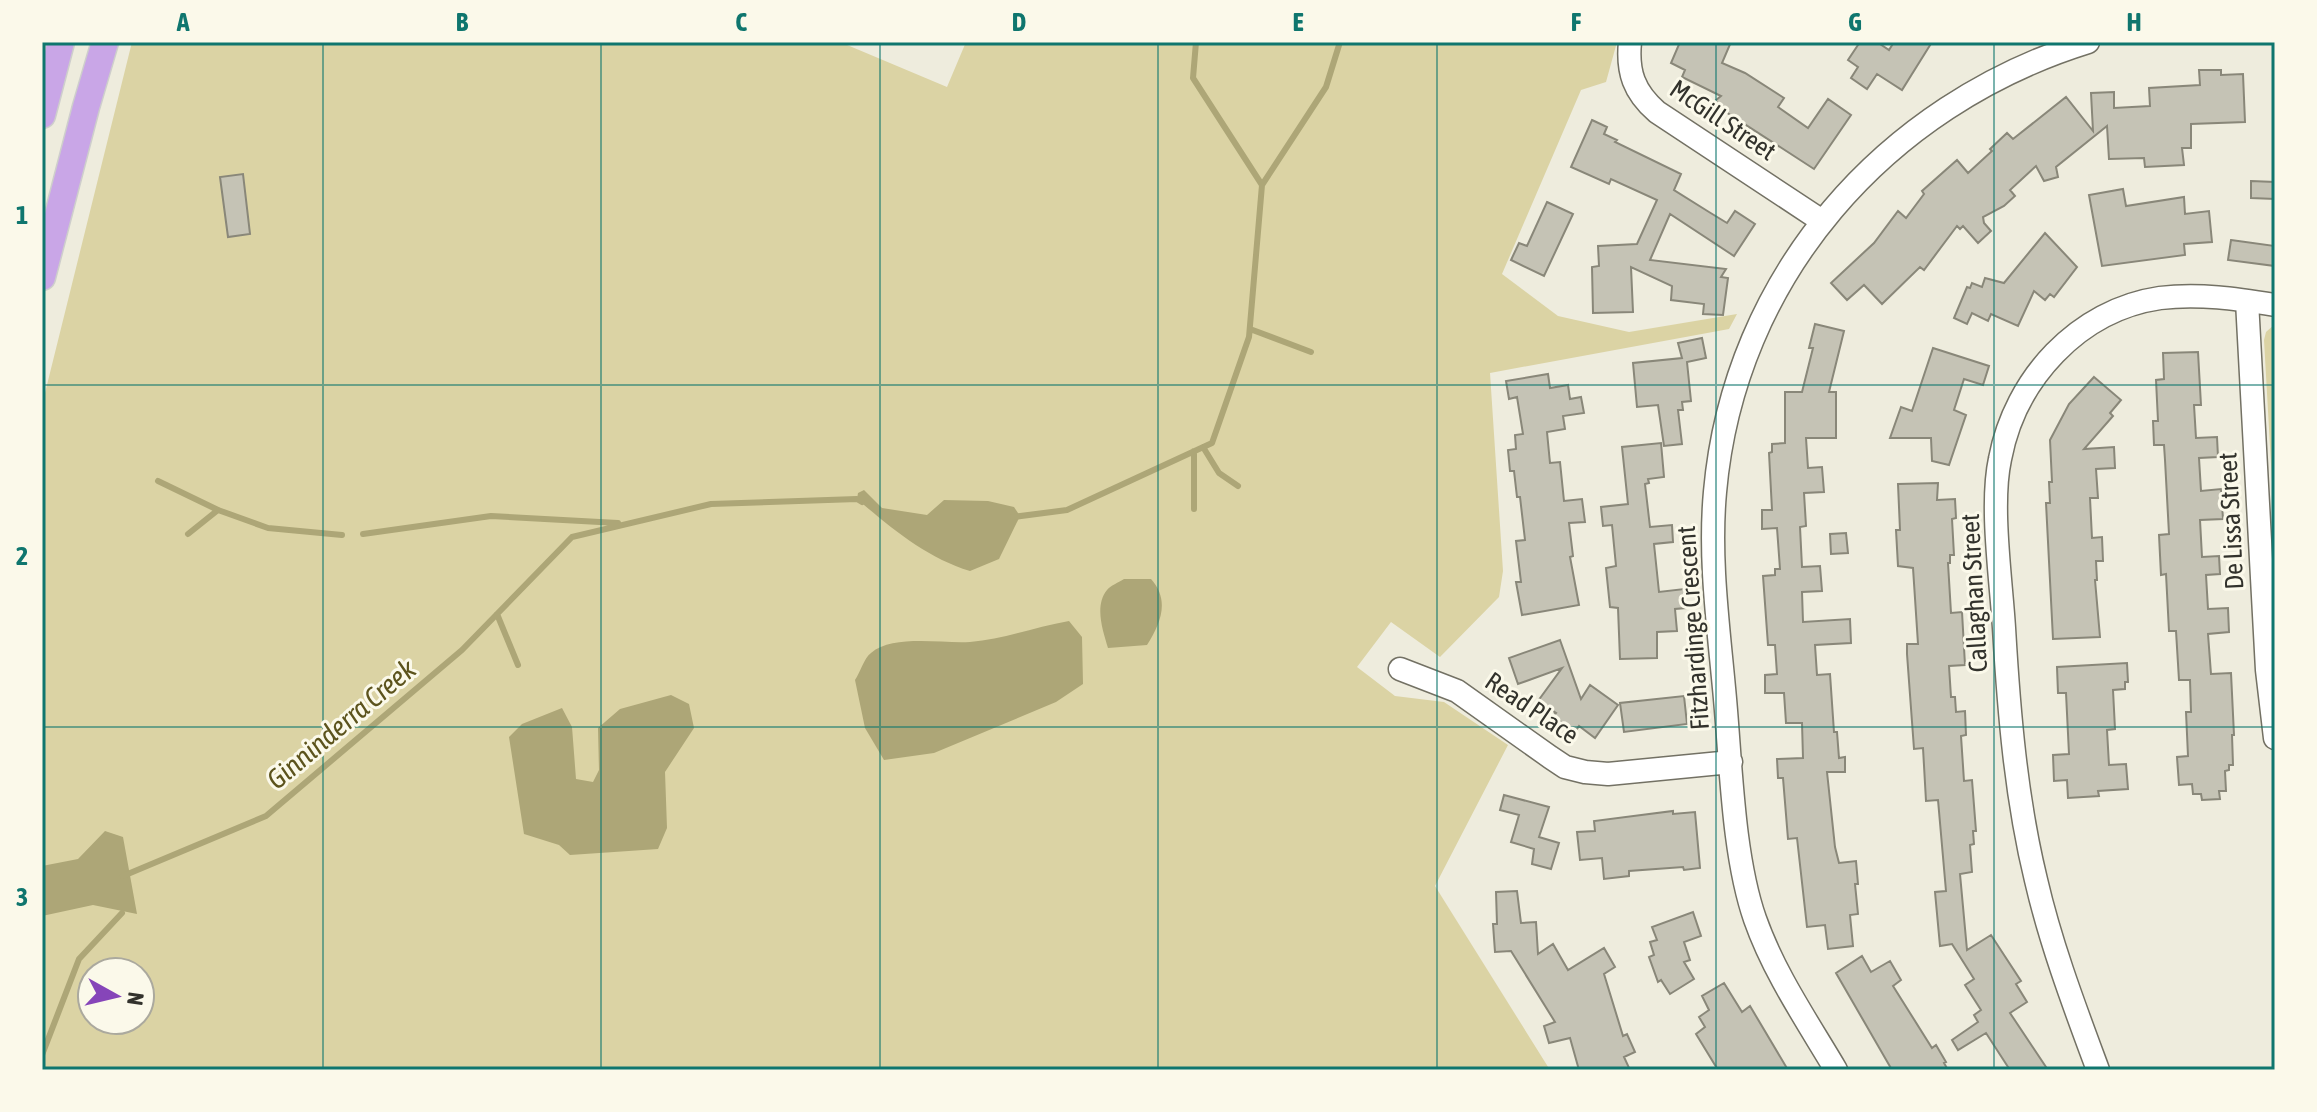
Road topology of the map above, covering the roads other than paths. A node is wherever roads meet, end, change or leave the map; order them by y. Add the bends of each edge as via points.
1 (61, 42) edge
2 (105, 42) edge
3 (1630, 42) edge
4 (2088, 42) edge
5 (42, 115) edge
6 (1822, 221) junction
7 (42, 277) edge
8 (2247, 301) junction
9 (2275, 305) edge
10 (1400, 669) dead end
11 (2275, 738) edge
12 (1731, 762) junction
13 (1836, 1070) edge
14 (2098, 1070) edge

1 - 5 main road
2 - 7 main road
3 - 6 street, McGill Street via 1629,71 1642,98 1657,112
4 - 6 street, Fitzhardinge Crescent via 2020,66 1937,113 1876,163
6 - 12 street, Fitzhardinge Crescent via 1785,275 1755,334 1718,460 1712,559
8 - 9 street, Callaghan Street
8 - 11 street, De Lissa Street
8 - 14 street, Callaghan Street via 2199,295 2158,298 2119,309 2084,328 2052,354 2027,386 2009,422 1999,461 2007,684 2026,833 2064,979
10 - 12 street, Read Place via 1457,691 1565,767 1608,774
12 - 13 street, Fitzhardinge Crescent via 1739,844 1755,920 1775,967

